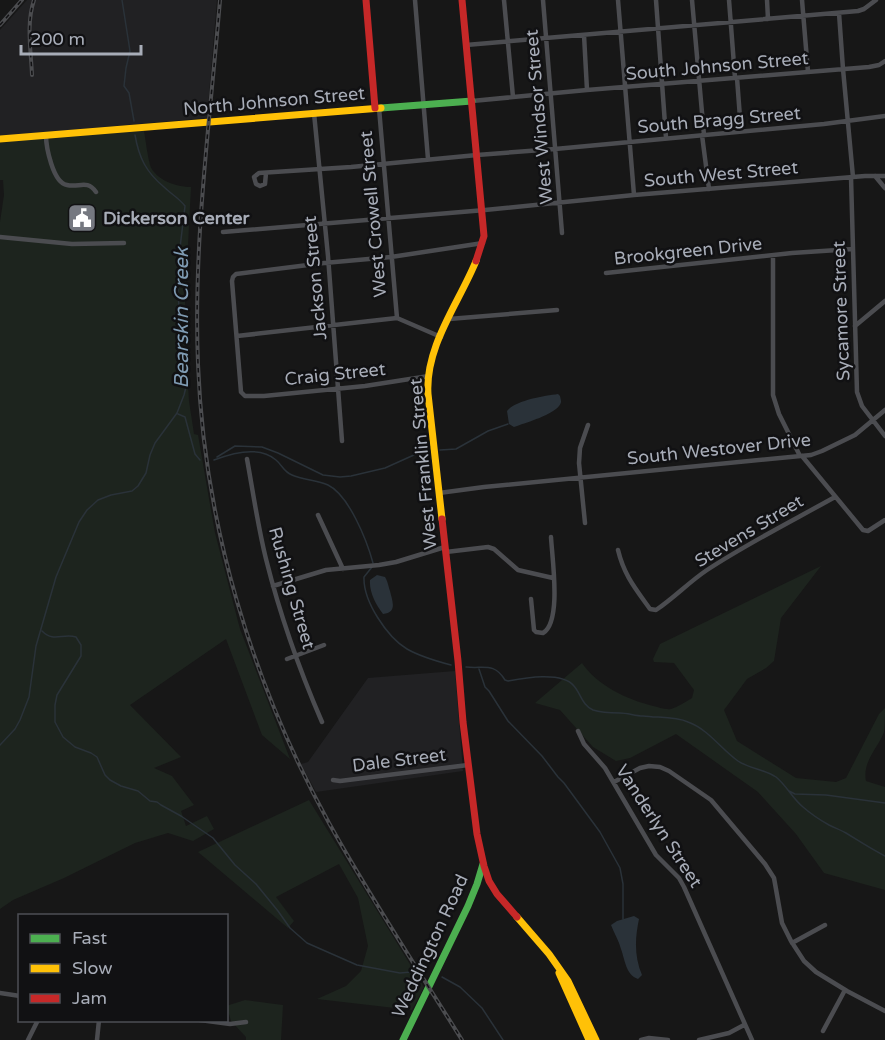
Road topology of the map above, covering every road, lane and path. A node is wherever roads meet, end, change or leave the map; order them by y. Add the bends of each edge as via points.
1 (366, 0) edge
2 (415, 0) edge
3 (462, 0) edge
4 (504, 0) edge
5 (543, 0) edge
6 (618, 0) edge
7 (656, 0) edge
8 (692, 0) edge
9 (729, 0) edge
10 (767, 0) edge
11 (802, 0) edge
12 (876, 0) edge
13 (839, 13) junction
14 (803, 16) junction
15 (768, 19) junction
16 (730, 23) junction
17 (694, 25) junction
18 (658, 28) junction
19 (621, 31) junction
20 (584, 35) junction
21 (546, 37) junction
22 (508, 41) junction
23 (466, 45) junction
24 (885, 61) edge
25 (843, 69) junction
26 (808, 72) junction
27 (736, 78) junction
28 (698, 81) junction
29 (662, 84) junction
30 (625, 87) junction
31 (587, 90) junction
32 (550, 93) junction
33 (513, 98) junction
34 (472, 101) junction
35 (424, 104) junction
36 (377, 108) junction
37 (314, 112) junction
38 (885, 116) edge
39 (847, 122) junction
40 (741, 131) junction
41 (46, 135) junction
42 (703, 135) junction
43 (666, 138) junction
44 (0, 139) edge
45 (629, 141) junction
46 (555, 149) junction
47 (477, 154) junction
48 (428, 159) junction
49 (383, 164) junction
50 (319, 169) junction
51 (266, 172) dead end
52 (875, 176) junction
53 (885, 176) edge
54 (852, 177) junction
55 (885, 188) edge
56 (709, 189) junction
57 (96, 192) dead end
58 (634, 195) junction
59 (559, 203) junction
60 (482, 210) junction
61 (388, 219) junction
62 (324, 224) junction
63 (223, 232) dead end
64 (562, 232) dead end
65 (0, 237) edge
66 (124, 243) dead end
67 (483, 243) junction
68 (853, 249) junction
69 (773, 256) junction
70 (392, 257) junction
71 (328, 263) junction
72 (606, 273) dead end
73 (885, 301) edge
74 (557, 310) dead end
75 (397, 318) junction
76 (449, 319) junction
77 (333, 325) junction
78 (855, 326) junction
79 (237, 336) junction
80 (441, 337) junction
81 (429, 376) junction
82 (338, 388) junction
83 (885, 410) edge
84 (873, 420) junction
85 (588, 424) dead end
86 (885, 436) edge
87 (342, 441) dead end
88 (801, 456) junction
89 (247, 459) dead end
90 (580, 477) junction
91 (439, 493) junction
92 (835, 497) junction
93 (318, 515) dead end
94 (885, 520) edge
95 (585, 523) dead end
96 (551, 537) dead end
97 (445, 550) junction
98 (618, 550) dead end
99 (343, 568) junction
100 (553, 578) junction
101 (273, 586) junction
102 (531, 599) dead end
103 (324, 645) dead end
104 (296, 656) junction
105 (287, 659) dead end
106 (322, 722) dead end
107 (578, 731) dead end
108 (468, 765) junction
109 (333, 780) dead end
110 (614, 782) junction
111 (483, 864) junction
112 (825, 925) dead end
113 (792, 943) junction
114 (558, 968) junction
115 (845, 990) junction
116 (0, 993) edge
117 (18, 996) edge
118 (885, 1011) edge
119 (37, 1022) edge
120 (99, 1022) edge
121 (215, 1022) edge
122 (246, 1022) dead end
123 (744, 1025) junction
124 (823, 1031) dead end
125 (28, 1040) edge
126 (97, 1040) edge
127 (403, 1040) edge
128 (589, 1040) edge
129 (596, 1040) edge
130 (641, 1040) edge
131 (668, 1040) edge
132 (699, 1040) edge
133 (752, 1040) edge

1 - 36 main road, West Crowell Street
2 - 35 street
3 - 23 main road, West Franklin Street
4 - 22 street
5 - 21 street, West Windsor Street
6 - 19 street
7 - 18 street
8 - 17 street
9 - 16 street
10 - 15 street
11 - 14 street
12 - 13 street via 864,9
13 - 14 street
13 - 25 street, Sycamore Street
14 - 15 street
14 - 26 street
15 - 16 street
16 - 17 street
16 - 27 street
17 - 18 street
17 - 28 street
18 - 19 street
18 - 29 street
19 - 20 street
19 - 30 street
20 - 21 street
20 - 31 street
21 - 22 street
21 - 32 street, West Windsor Street
22 - 23 street
22 - 33 street
23 - 34 main road, West Franklin Street
24 - 25 street, South Johnson Street
25 - 26 street, South Johnson Street
25 - 39 street, Sycamore Street
26 - 27 street, South Johnson Street
27 - 28 street, South Johnson Street
27 - 40 street
28 - 29 street, South Johnson Street
28 - 42 street
29 - 30 street, South Johnson Street
29 - 43 street
30 - 31 street, South Johnson Street
30 - 45 street
31 - 32 street, South Johnson Street
32 - 33 street, North Johnson Street
32 - 46 street, West Windsor Street
33 - 34 street, North Johnson Street
34 - 35 main road, North Johnson Street
34 - 47 main road, West Franklin Street
35 - 36 main road, North Johnson Street
35 - 48 street
36 - 37 main road, North Johnson Street
36 - 49 street, West Crowell Street
37 - 41 main road, North Johnson Street
37 - 50 street, Jackson Street
38 - 39 street, South Bragg Street
39 - 40 street, South Bragg Street
39 - 54 street, Sycamore Street
40 - 42 street, South Bragg Street
41 - 44 main road, North Johnson Street
41 - 57 street via 48,154 61,182 68,186 88,185
42 - 43 street, South Bragg Street
42 - 56 street
43 - 45 street, South Bragg Street
45 - 46 street, South Bragg Street
45 - 58 street
46 - 47 street, South Bragg Street
46 - 59 street, West Windsor Street
47 - 48 street, South Bragg Street
47 - 60 main road, West Franklin Street
48 - 49 street, South Bragg Street
49 - 50 street, South Bragg Street
49 - 61 street, West Crowell Street
50 - 51 street, South Bragg Street
50 - 62 street, Jackson Street
52 - 53 street, South West Street
52 - 54 street, South West Street
52 - 55 street
54 - 56 street, South West Street
54 - 68 street, Sycamore Street
56 - 58 street, South West Street
58 - 59 street, South West Street
59 - 60 street, South West Street
59 - 64 street, West Windsor Street
60 - 61 street, South West Street
60 - 67 main road, West Franklin Street
61 - 62 street, South West Street
61 - 70 street, West Crowell Street
62 - 63 street, South West Street
62 - 71 street, Jackson Street
65 - 66 street via 72,244
67 - 70 street
67 - 76 main road, West Franklin Street
68 - 69 street, Brookgreen Drive
68 - 78 street, Sycamore Street
69 - 72 street, Brookgreen Drive
69 - 88 street via 773,395
70 - 71 street
70 - 75 street, West Crowell Street
71 - 77 street, Jackson Street
71 - 79 street via 236,274 232,281
73 - 78 street
74 - 76 street
75 - 77 street
75 - 80 street
76 - 80 main road, West Franklin Street
77 - 79 street
77 - 82 street, Jackson Street
78 - 84 street, Sycamore Street via 857,392
79 - 82 street, Craig Street via 241,392 245,396
80 - 81 main road, West Franklin Street
81 - 82 street, Craig Street
81 - 91 main road, West Franklin Street
82 - 87 street, Jackson Street
83 - 84 street, South Westover Drive
84 - 86 street, Sycamore Street
84 - 88 street, South Westover Drive via 855,435
85 - 90 street via 579,448
88 - 90 street, South Westover Drive
88 - 92 street
89 - 101 street, Rushing Street
90 - 91 street, South Westover Drive
90 - 95 street
91 - 97 main road, West Franklin Street
92 - 94 street via 863,530
92 - 98 street, Stevens Street via 724,559 656,610 650,609 622,567
93 - 99 street
96 - 100 street
97 - 99 street via 396,562
97 - 100 street via 488,547 518,570
97 - 108 main road, West Franklin Street
99 - 101 street
100 - 102 street via 552,618 543,633 534,630
101 - 104 street, Rushing Street
103 - 104 street
104 - 105 street
104 - 106 street, Rushing Street
107 - 110 street, Vanderlyn Street
108 - 109 street, Dale Street
108 - 111 main road, West Franklin Street
110 - 113 street via 640,768 660,767 711,800 774,878 782,923
110 - 123 street, Vanderlyn Street via 656,855 684,887
111 - 114 main road, West Franklin Street via 498,894
111 - 127 main road, Weddington Road via 468,906
112 - 113 street
113 - 115 street via 816,972
114 - 128 main road
114 - 129 main road
115 - 118 street
115 - 124 street
116 - 117 street
119 - 125 street
120 - 126 street
121 - 122 street
123 - 132 street
123 - 133 street, Vanderlyn Street
130 - 131 street

